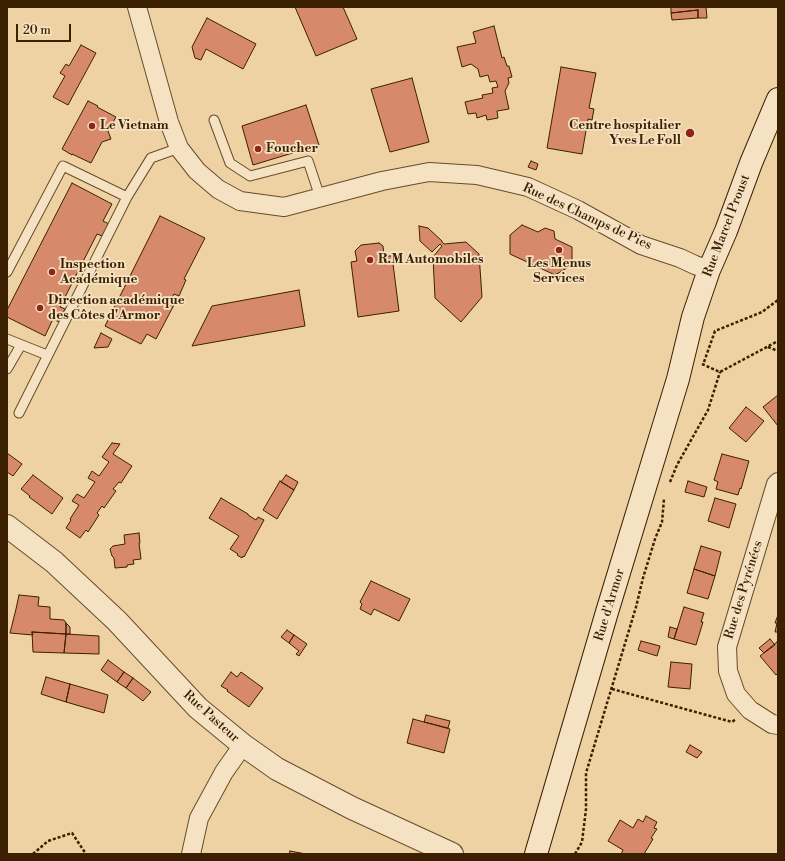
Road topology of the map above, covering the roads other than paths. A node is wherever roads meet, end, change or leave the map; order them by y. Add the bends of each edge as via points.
1 (137, 7) edge
2 (778, 99) edge
3 (214, 120) dead end
4 (179, 148) junction
5 (126, 197) junction
6 (320, 197) junction
7 (709, 270) junction
8 (7, 272) edge
9 (7, 339) edge
10 (21, 345) junction
11 (47, 355) junction
12 (683, 356) joint
13 (7, 369) edge
14 (19, 413) dead end
15 (778, 482) edge
16 (7, 526) edge
17 (778, 725) edge
18 (243, 745) junction
19 (191, 854) edge
20 (452, 854) edge
21 (536, 854) edge

1 - 4 street, Rue des Champs de Pies
2 - 7 main road, Rue Marcel Proust
3 - 6 lane via 230,163 250,176 308,161
4 - 5 lane via 151,158
4 - 6 street, Rue des Champs de Pies via 197,172 218,189 240,201 284,207
5 - 8 lane via 63,166
5 - 11 lane
6 - 7 street, Rue des Champs de Pies via 429,172 477,175 528,187 578,210 641,245
7 - 12 main road, Rue Marcel Proust
9 - 10 lane
10 - 11 lane
10 - 13 lane
11 - 14 lane
12 - 21 main road, Rue d'Armor
15 - 17 street, Rue des Pyrénées via 727,647 728,671 736,694 750,710
16 - 18 main road, Rue Pasteur via 54,562 117,621 198,708
18 - 19 street via 224,772 199,818
18 - 20 main road, Rue Pasteur via 277,769 352,808

